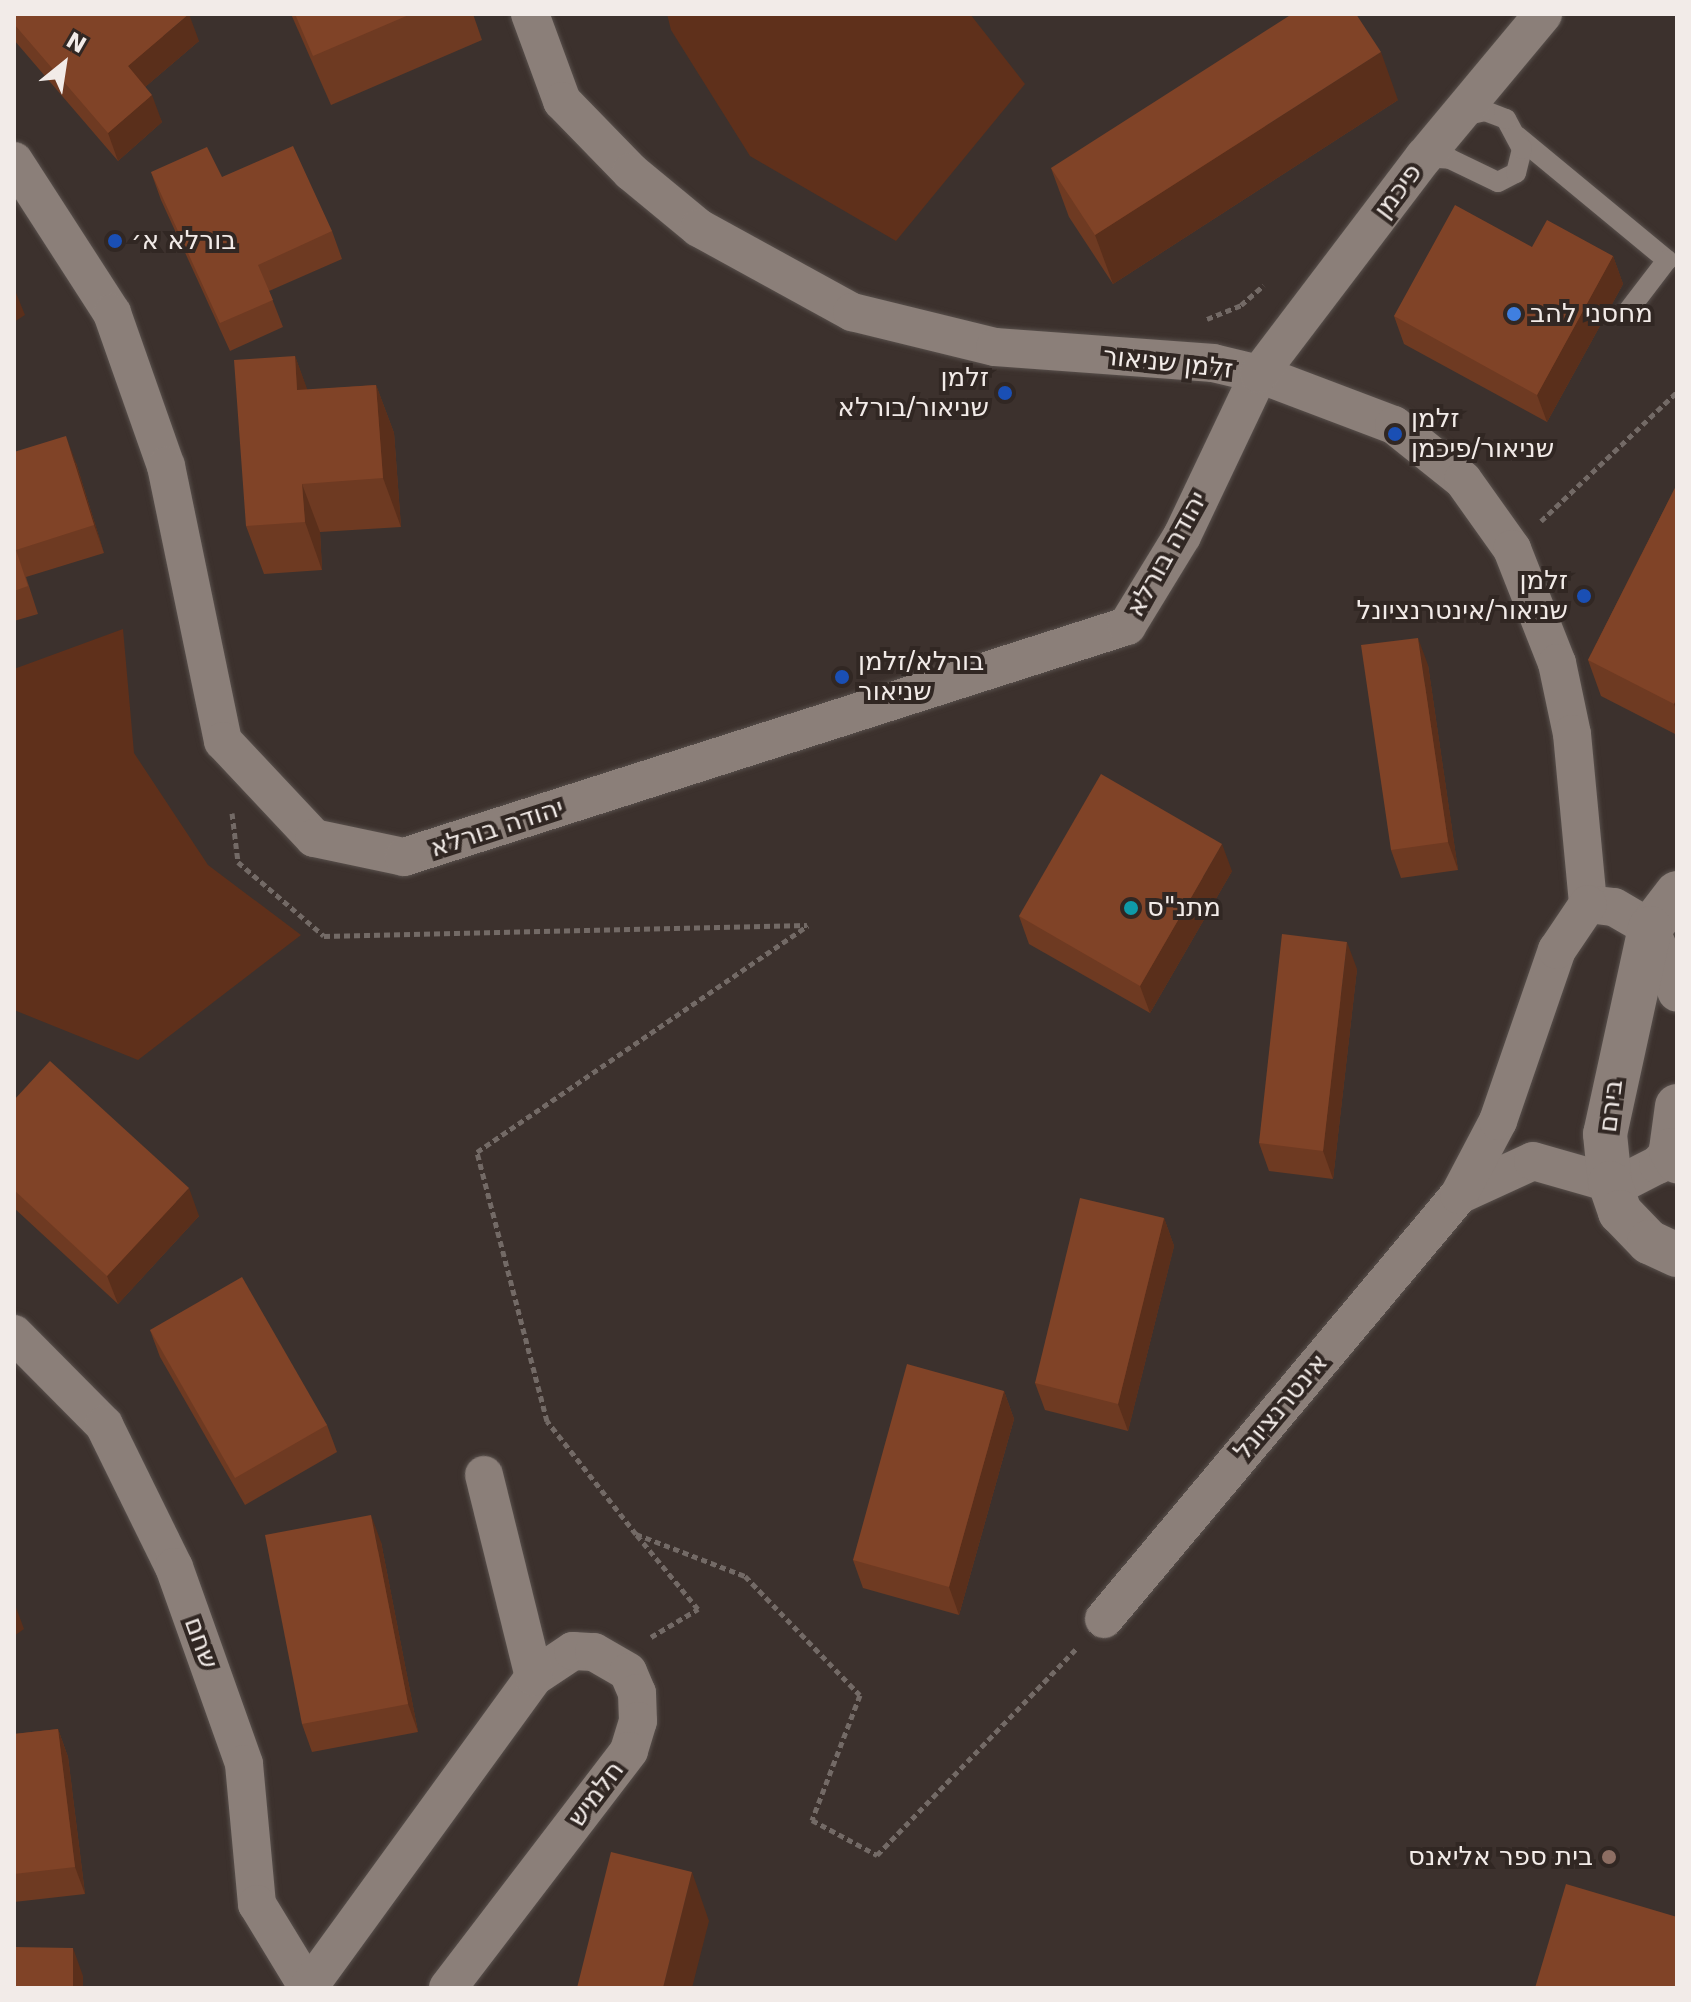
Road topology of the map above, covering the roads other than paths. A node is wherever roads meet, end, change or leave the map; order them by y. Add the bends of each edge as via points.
1 (530, 14) edge
2 (1543, 14) edge
3 (1456, 118) junction
4 (1517, 136) junction
5 (1424, 157) junction
6 (14, 161) edge
7 (1628, 311) dead end
8 (1259, 374) junction
9 (1677, 893) edge
10 (1588, 904) junction
11 (1650, 928) junction
12 (1677, 993) edge
13 (1677, 1106) edge
14 (1498, 1121) junction
15 (1674, 1155) edge
16 (1533, 1161) junction
17 (1610, 1183) junction
18 (1459, 1195) junction
19 (1677, 1255) edge
20 (14, 1334) edge
21 (484, 1475) dead end
22 (1104, 1619) road end
23 (534, 1677) junction
24 (308, 1988) edge
25 (448, 1988) edge

1 - 8 street, זלמן שניאור via 562,101 631,172 699,228 852,312 995,347 1213,363
2 - 3 street, פיכמן
3 - 4 lane via 1485,111 1506,119
3 - 5 street, פיכמן
4 - 5 lane via 1522,149 1516,173 1498,182 1450,159
4 - 7 lane via 1667,260
5 - 8 street, פיכמן
6 - 8 street, יהודה בורלא via 117,327 166,466 223,741 314,838 404,857 1127,626 1182,536
8 - 10 street, זלמן שניאור via 1394,425 1463,480 1512,549 1560,677 1572,734
9 - 11 street
10 - 11 street via 1614,907
10 - 14 street, אינטרנציונל via 1557,950
11 - 12 street
11 - 17 street, בירם via 1610,1094 1605,1134
13 - 15 street
14 - 16 street via 1504,1137
14 - 18 street, אינטרנציונל
15 - 17 street via 1644,1174
16 - 17 street
16 - 18 street, אינטרנציונל
17 - 19 street, בירם via 1620,1212 1635,1231
18 - 22 street, אינטרנציונל
20 - 24 street, שחם via 104,1425 174,1567 244,1764 257,1904
21 - 23 street
23 - 24 street
23 - 25 street, חלמיש via 573,1651 613,1659 628,1672 637,1693 638,1721 629,1751

